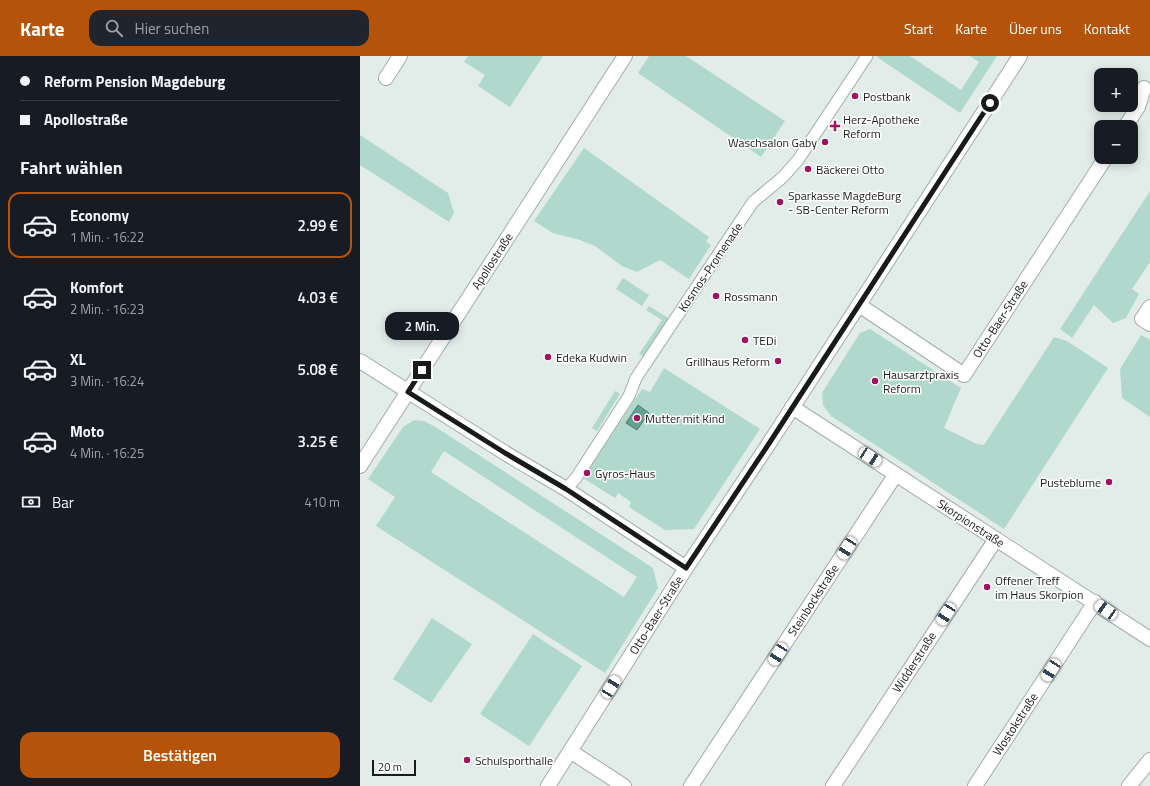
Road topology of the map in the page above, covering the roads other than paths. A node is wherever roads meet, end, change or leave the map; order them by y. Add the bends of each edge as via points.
1 (400, 56) edge
2 (625, 56) edge
3 (867, 56) edge
4 (1020, 56) edge
5 (386, 78) dead end
6 (1144, 88) dead end
7 (1130, 120) edge
8 (1101, 164) edge
9 (859, 305) junction
10 (1150, 306) edge
11 (1150, 324) edge
12 (360, 361) edge
13 (408, 392) junction
14 (792, 407) junction
15 (360, 466) edge
16 (896, 474) junction
17 (566, 489) junction
18 (996, 539) junction
19 (686, 568) junction
20 (1095, 602) junction
21 (1150, 639) edge
22 (570, 751) junction
23 (1150, 760) edge
24 (548, 786) edge
25 (624, 786) edge
26 (691, 786) edge
27 (833, 786) edge
28 (975, 786) edge
29 (1129, 786) edge

1 - 5 street
2 - 13 street, Apollostraße
3 - 17 street, Kosmos-Promenade via 798,160 753,202 636,378 629,396 576,478
4 - 9 street, Otto-Baer-Straße
6 - 7 street via 1138,107
8 - 9 street, Otto-Baer-Straße via 964,375
9 - 14 street, Otto-Baer-Straße
10 - 11 street via 1142,319
12 - 13 street
13 - 15 street, Apollostraße
13 - 17 street
14 - 16 street, Skorpionstraße
14 - 19 street, Otto-Baer-Straße
16 - 18 street, Skorpionstraße
16 - 26 street, Steinbockstraße
17 - 19 street
18 - 20 street, Skorpionstraße
18 - 27 street, Widderstraße
19 - 22 street, Otto-Baer-Straße
20 - 21 street, Skorpionstraße
20 - 28 street, Wostokstraße
22 - 24 street, Otto-Baer-Straße
22 - 25 street
23 - 29 street

